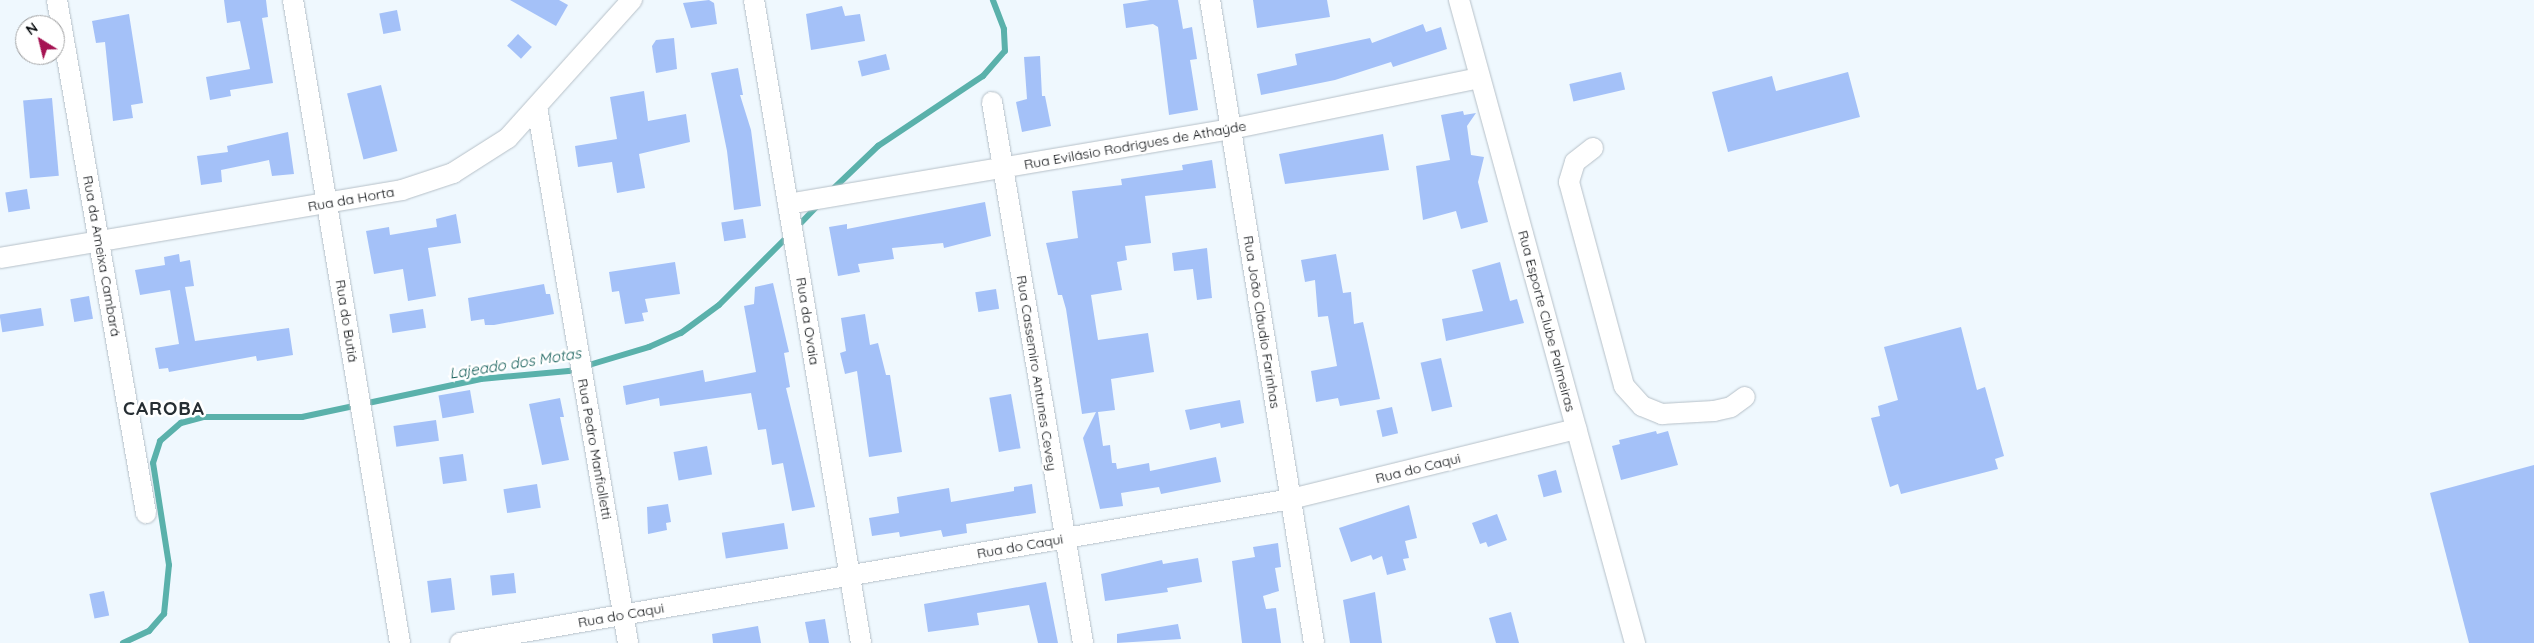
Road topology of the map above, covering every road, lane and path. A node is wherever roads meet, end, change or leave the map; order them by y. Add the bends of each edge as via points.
1 (57, 0) edge
2 (293, 0) edge
3 (632, 0) edge
4 (754, 0) edge
5 (1210, 0) edge
6 (1459, 0) edge
7 (1480, 78) junction
8 (992, 102) dead end
9 (537, 107) junction
10 (1231, 129) junction
11 (1593, 148) dead end
12 (1003, 168) junction
13 (327, 203) junction
14 (789, 209) junction
15 (99, 242) junction
16 (0, 258) edge
17 (1745, 397) dead end
18 (1576, 429) junction
19 (1291, 499) junction
20 (146, 513) dead end
21 (1065, 538) junction
22 (850, 576) junction
23 (623, 615) junction
24 (400, 643) edge
25 (460, 643) edge
26 (628, 643) edge
27 (861, 643) edge
28 (1083, 643) edge
29 (1314, 643) edge
30 (1635, 643) edge

1 - 15 street, Rua da Ameixa Cambará
2 - 13 street, Rua do Butiá
3 - 9 street, Rua da Horta
4 - 14 street, Rua da Ovaia
5 - 10 street, Rua João Cláudio Farinhas
6 - 7 street, Rua Esporte Clube Palmeiras
7 - 10 street, Rua Evilásio Rodrigues de Athaýde
7 - 18 street, Rua Esporte Clube Palmeiras
8 - 12 street, Rua Cassemiro Antunes Cevey
9 - 13 street, Rua da Horta via 508,138 453,173 402,190
9 - 23 street, Rua Pedro Manfiolletti
10 - 12 street, Rua Evilásio Rodrigues de Athaýde
10 - 19 street, Rua João Cláudio Farinhas
11 - 17 street via 1575,162 1569,182 1624,386 1642,406 1662,414 1714,411 1730,407
12 - 14 street, Rua Evilásio Rodrigues de Athaýde via 811,200
12 - 21 street, Rua Cassemiro Antunes Cevey
13 - 15 street, Rua da Horta
13 - 24 street, Rua do Butiá
14 - 22 street, Rua da Ovaia
15 - 16 street, Rua da Horta
15 - 20 street, Rua da Ameixa Cambará
18 - 19 street, Rua do Caqui
18 - 30 street, Rua Esporte Clube Palmeiras
19 - 21 street, Rua do Caqui
19 - 29 street, Rua João Cláudio Farinhas
21 - 22 street, Rua do Caqui
21 - 28 street, Rua Cassemiro Antunes Cevey
22 - 23 street, Rua do Caqui
22 - 27 street, Rua da Ovaia
23 - 25 street, Rua do Caqui
23 - 26 street, Rua Pedro Manfiolletti

